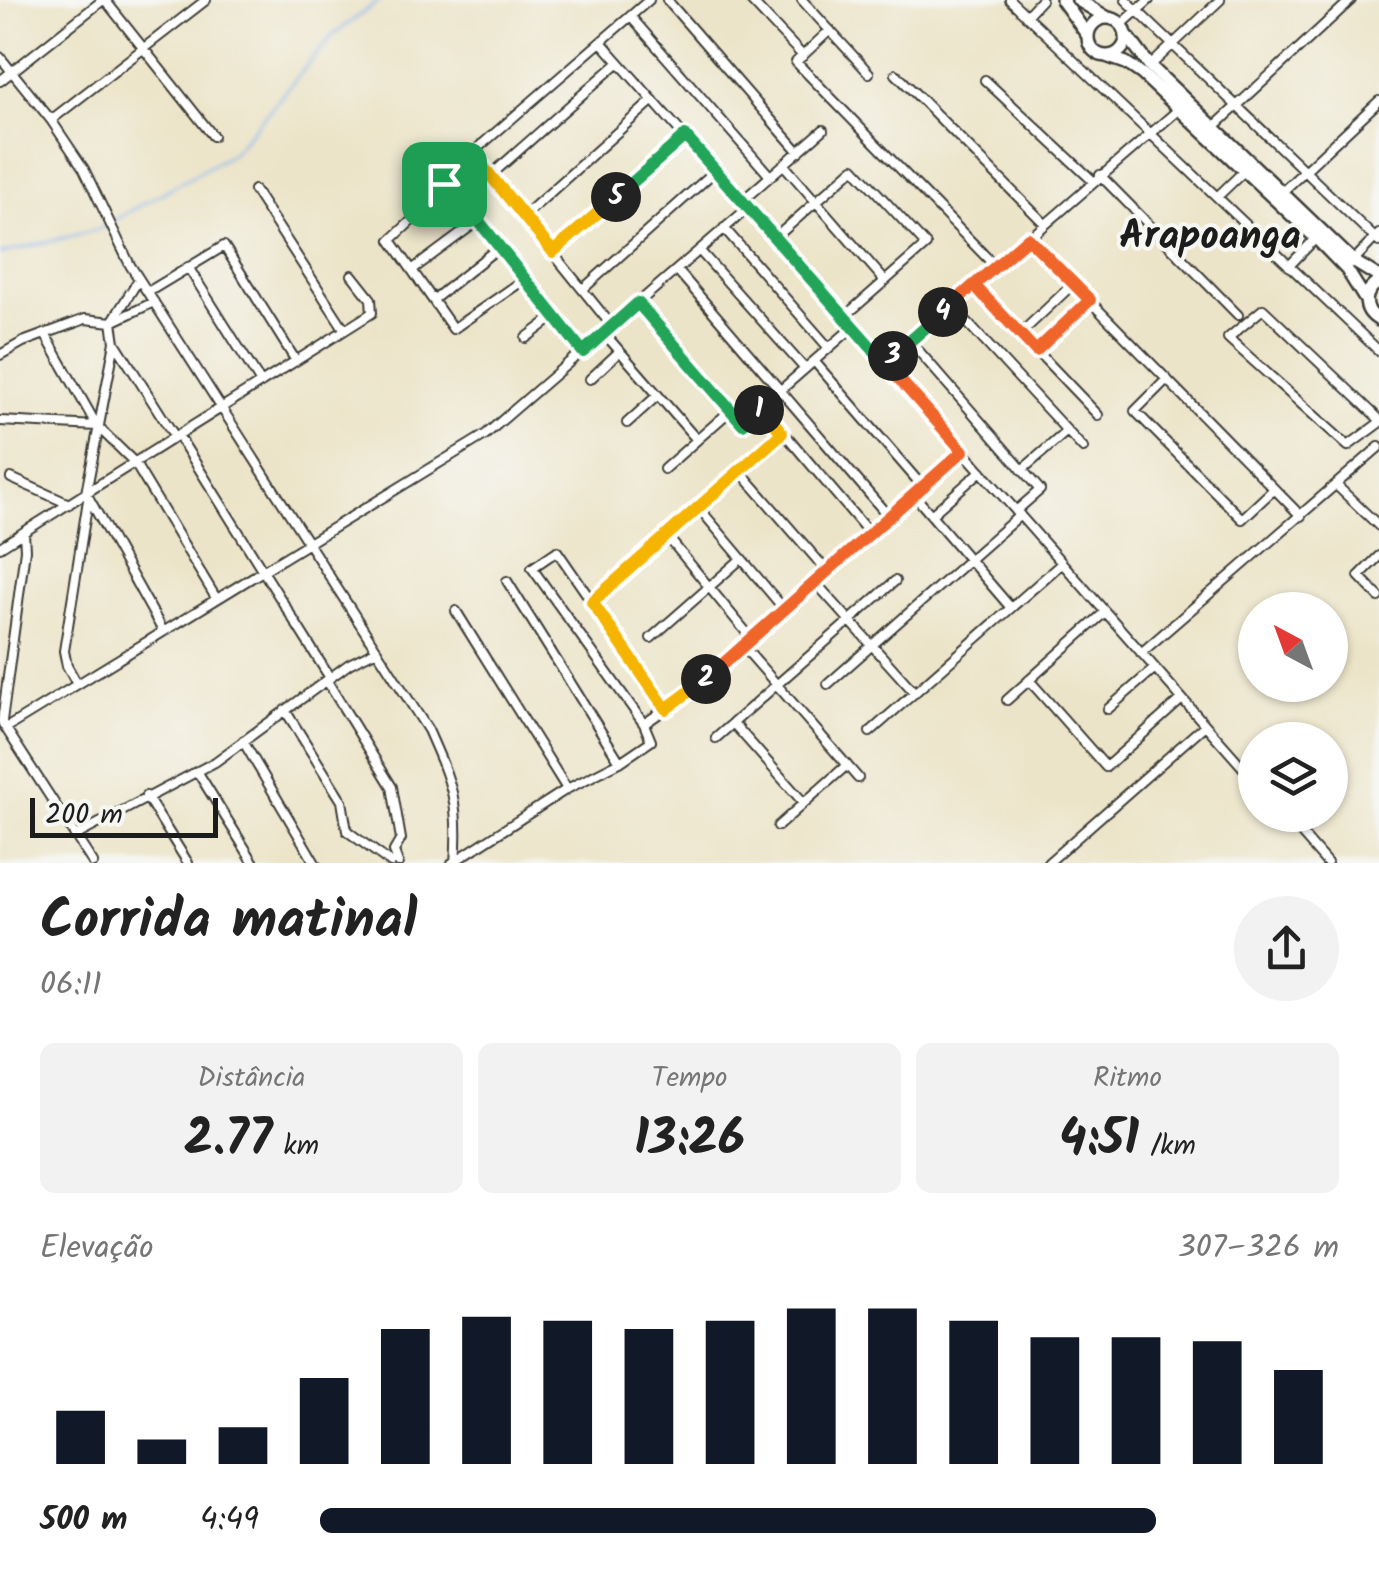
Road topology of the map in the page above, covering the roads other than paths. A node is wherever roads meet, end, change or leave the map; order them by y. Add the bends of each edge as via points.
1 (104, 0) edge
2 (206, 0) edge
3 (649, 0) edge
4 (667, 0) edge
5 (750, 0) edge
6 (802, 0) edge
7 (1010, 0) edge
8 (1040, 0) edge
9 (1062, 0) edge
10 (1078, 0) edge
11 (1126, 0) edge
12 (1149, 0) edge
13 (1220, 0) edge
14 (1351, 0) edge
15 (1137, 11) junction
16 (632, 16) junction
17 (1026, 16) junction
18 (1108, 18) junction
19 (1123, 29) junction
20 (830, 30) junction
21 (1088, 36) junction
22 (602, 43) junction
23 (1172, 45) junction
24 (142, 49) junction
25 (1106, 56) junction
26 (0, 57) edge
27 (800, 59) junction
28 (619, 62) junction
29 (1150, 66) junction
30 (12, 72) junction
31 (869, 73) dead end
32 (896, 74) dead end
33 (985, 80) dead end
34 (0, 81) edge
35 (653, 100) junction
36 (1379, 101) edge
37 (1236, 107) junction
38 (1178, 110) junction
39 (51, 120) junction
40 (1214, 128) junction
41 (823, 130) dead end
42 (1149, 132) junction
43 (213, 136) dead end
44 (685, 136) junction
45 (798, 152) junction
46 (472, 153) junction
47 (784, 165) junction
48 (715, 171) junction
49 (1244, 171) junction
50 (1304, 171) junction
51 (491, 176) junction
52 (770, 176) junction
53 (1097, 178) junction
54 (445, 189) junction
55 (254, 190) dead end
56 (1282, 192) junction
57 (1217, 197) junction
58 (816, 202) junction
59 (745, 204) junction
60 (524, 216) junction
61 (478, 220) junction
62 (1045, 224) junction
63 (724, 228) junction
64 (775, 238) junction
65 (1028, 238) junction
66 (1316, 238) junction
67 (1377, 238) edge
68 (500, 248) junction
69 (699, 250) junction
70 (553, 252) junction
71 (1353, 261) junction
72 (996, 266) junction
73 (1289, 266) junction
74 (188, 268) junction
75 (412, 270) junction
76 (677, 270) junction
77 (352, 275) dead end
78 (139, 279) junction
79 (524, 279) junction
80 (1379, 280) edge
81 (885, 281) junction
82 (1073, 284) junction
83 (974, 285) junction
84 (583, 289) junction
85 (148, 292) junction
86 (433, 300) junction
87 (1090, 300) junction
88 (154, 302) junction
89 (638, 303) junction
90 (1366, 304) junction
91 (951, 306) junction
92 (1238, 315) dead end
93 (555, 316) junction
94 (844, 317) junction
95 (1379, 320) edge
96 (1347, 321) junction
97 (112, 322) junction
98 (612, 326) junction
99 (853, 327) junction
100 (345, 330) junction
101 (604, 333) junction
102 (44, 334) junction
103 (1020, 334) junction
104 (526, 338) dead end
105 (910, 341) junction
106 (114, 342) junction
107 (829, 348) junction
108 (1036, 351) junction
109 (1379, 351) edge
110 (583, 352) junction
111 (620, 352) junction
112 (0, 356) edge
113 (814, 360) junction
114 (296, 361) junction
115 (885, 363) junction
116 (805, 369) junction
117 (590, 378) dead end
118 (1167, 379) junction
119 (261, 383) junction
120 (781, 390) junction
121 (658, 395) junction
122 (762, 407) junction
123 (222, 408) junction
124 (731, 410) junction
125 (1098, 415) dead end
126 (0, 421) edge
127 (1379, 421) edge
128 (626, 424) dead end
129 (97, 426) junction
130 (1067, 431) junction
131 (782, 433) junction
132 (176, 436) junction
133 (696, 440) junction
134 (1379, 447) edge
135 (1083, 448) dead end
136 (963, 451) junction
137 (134, 462) junction
138 (664, 469) dead end
139 (1022, 470) junction
140 (740, 471) junction
141 (980, 471) junction
142 (11, 478) dead end
143 (1336, 485) junction
144 (923, 487) junction
145 (1274, 490) junction
146 (914, 495) junction
147 (87, 497) junction
148 (69, 504) junction
149 (698, 508) junction
150 (1018, 513) junction
151 (931, 515) junction
152 (1301, 516) junction
153 (889, 517) junction
154 (1379, 526) edge
155 (24, 532) junction
156 (870, 534) junction
157 (667, 536) junction
158 (308, 542) junction
159 (1, 544) edge
160 (1379, 556) edge
161 (741, 558) junction
162 (969, 560) junction
163 (1062, 563) junction
164 (262, 570) junction
165 (827, 571) junction
166 (507, 580) dead end
167 (895, 581) dead end
168 (815, 582) junction
169 (709, 587) junction
170 (216, 598) junction
171 (1379, 598) edge
172 (592, 602) junction
173 (1011, 608) junction
174 (784, 610) junction
175 (456, 611) dead end
176 (1105, 612) junction
177 (850, 620) junction
178 (163, 631) junction
179 (652, 638) dead end
180 (751, 638) junction
181 (872, 645) junction
182 (743, 646) junction
183 (377, 650) junction
184 (1141, 653) junction
185 (1155, 668) junction
186 (329, 680) junction
187 (1029, 680) junction
188 (77, 684) junction
189 (828, 684) dead end
190 (776, 685) junction
191 (914, 693) junction
192 (1182, 699) junction
193 (1007, 700) dead end
194 (666, 709) junction
195 (1108, 709) dead end
196 (285, 710) junction
197 (2, 722) edge
198 (733, 723) junction
199 (644, 724) junction
200 (1205, 725) junction
201 (870, 732) dead end
202 (716, 738) dead end
203 (243, 741) junction
204 (620, 762) junction
205 (1238, 762) edge
206 (847, 766) junction
207 (197, 771) junction
208 (858, 778) dead end
209 (568, 789) junction
210 (146, 796) junction
211 (803, 802) junction
212 (778, 826) dead end
213 (1300, 832) edge
214 (76, 836) junction
215 (458, 836) junction
216 (480, 846) junction
217 (454, 862) edge
218 (92, 863) edge
219 (188, 863) edge
220 (254, 863) edge
221 (314, 863) edge
222 (394, 863) edge
223 (1048, 863) edge
224 (1327, 863) edge

1 - 24 street
1 - 30 street
2 - 24 street
3 - 16 street
4 - 45 street
5 - 27 street
6 - 20 street
7 - 17 street
8 - 17 street
9 - 21 main road
10 - 18 main road
11 - 15 street
12 - 15 street
13 - 23 street
14 - 37 street
15 - 19 street
15 - 23 street
16 - 22 street
16 - 52 street
17 - 42 street
18 - 19 main road
18 - 21 main road via 1094,23
19 - 25 main road via 1119,52
19 - 29 main road
20 - 27 street
20 - 31 street
21 - 25 main road via 1092,50
22 - 28 street
22 - 46 street
23 - 29 street
23 - 37 street
24 - 39 street
24 - 43 street
25 - 38 main road via 1126,62
26 - 30 street
27 - 72 street via 843,112
28 - 35 street
28 - 51 street
29 - 40 main road
30 - 34 street
30 - 39 street
32 - 62 street
33 - 53 street
35 - 44 street
35 - 60 street
36 - 50 street
37 - 40 street
37 - 50 street
38 - 42 street
38 - 49 main road
39 - 78 street via 84,169
40 - 56 main road
41 - 45 street
42 - 53 street
42 - 57 street
44 - 48 street
44 - 70 street
45 - 47 street
46 - 51 street
46 - 54 street via 448,176
47 - 52 street
47 - 58 street
48 - 59 street
48 - 84 street
49 - 57 street
49 - 66 main road
50 - 56 street
50 - 67 street
51 - 60 street
52 - 59 street
53 - 62 street
53 - 92 street
54 - 61 street
54 - 75 street via 391,240
55 - 100 street
56 - 71 main road
57 - 73 street
58 - 64 street
58 - 81 street
58 - 81 street via 854,168 926,245
59 - 63 street
59 - 64 street
60 - 70 street
61 - 68 street
61 - 75 street
62 - 65 street
63 - 69 street
63 - 107 street
64 - 94 street
65 - 72 street
65 - 82 street
66 - 73 street
66 - 90 main road
67 - 71 street
68 - 79 street
68 - 86 street
69 - 76 street
69 - 116 street
70 - 84 street
71 - 80 main road
72 - 83 street
73 - 96 street
74 - 85 street
74 - 114 street via 224,246
74 - 119 street
75 - 86 street
76 - 89 street
76 - 120 street
77 - 100 street via 374,310
78 - 85 street
78 - 97 street
79 - 86 street via 453,329
79 - 93 street
80 - 90 main road
81 - 94 street
82 - 87 street
82 - 103 street
83 - 91 street
83 - 103 street
84 - 98 street
85 - 88 street
87 - 108 street
87 - 118 street
88 - 97 street
88 - 123 street
89 - 98 street
89 - 124 street
90 - 95 main road
90 - 96 street
91 - 105 street
91 - 130 street
93 - 104 street
93 - 110 street
94 - 99 street
96 - 109 street
97 - 102 street via 85,318
97 - 106 street
98 - 101 street
99 - 107 street
99 - 115 street
100 - 114 street
101 - 110 street
101 - 111 street
102 - 112 street
102 - 129 street
103 - 108 street
105 - 115 street
105 - 139 street
106 - 129 street
106 - 132 street
107 - 113 street
108 - 125 street
110 - 158 street via 486,434
111 - 117 street
111 - 121 street
113 - 116 street
113 - 144 street
114 - 119 street
115 - 136 street
116 - 120 street
118 - 145 street
118 - 145 street via 1135,411 1242,519
119 - 123 street
120 - 122 street
120 - 153 street
121 - 128 street
121 - 133 street
122 - 124 street via 743,424
122 - 131 street
123 - 132 street
123 - 158 street
124 - 133 street
126 - 129 street
127 - 127 street via 1262,309 1228,338 1348,446
129 - 137 street
129 - 147 street
130 - 135 street
130 - 139 street
131 - 140 street
131 - 156 street
132 - 137 street
132 - 164 street
133 - 138 street
134 - 143 street
136 - 141 street
136 - 144 street
137 - 147 street
137 - 170 street
139 - 150 street via 1040,490
140 - 149 street
140 - 165 street
141 - 150 street
141 - 151 street
142 - 148 street
143 - 152 street
143 - 154 street
144 - 146 street
145 - 152 street
146 - 151 street
146 - 153 street
147 - 148 street
147 - 178 street
147 - 188 street via 64,652
148 - 155 street
149 - 157 street
149 - 161 street
150 - 162 street
150 - 163 street
151 - 162 street
152 - 184 street
153 - 156 street
155 - 159 street
155 - 197 street
156 - 165 street
157 - 169 street
157 - 172 street
158 - 164 street
158 - 183 street
160 - 171 street via 1359,576
161 - 169 street
161 - 174 street
162 - 173 street
162 - 181 street
163 - 173 street
163 - 176 street
164 - 170 street
164 - 186 street
165 - 168 street
166 - 204 street
167 - 177 street
168 - 174 street
168 - 177 street
169 - 179 street
169 - 180 street
170 - 178 street
172 - 194 street
172 - 199 street via 558,551 532,568
173 - 191 street
174 - 180 street
175 - 209 street
176 - 184 street
176 - 187 street
177 - 181 street
177 - 190 street
178 - 188 street
180 - 182 street
181 - 189 street
181 - 191 street
182 - 190 street
182 - 194 street
183 - 186 street
183 - 215 street via 428,730 451,782
184 - 185 street
185 - 192 street
185 - 195 street
186 - 196 street
186 - 222 street via 392,787 401,839
187 - 192 street via 1106,767
187 - 193 street
188 - 197 street
190 - 198 street
190 - 206 street
191 - 201 street
192 - 200 street
194 - 199 street
196 - 203 street
196 - 222 street via 342,801 347,830
197 - 214 street
198 - 202 street
198 - 211 street
199 - 204 street via 651,741
200 - 205 street
200 - 223 street
203 - 207 street
203 - 221 street
204 - 209 street
206 - 208 street
206 - 211 street
207 - 210 street
207 - 220 street
209 - 216 street
210 - 214 street
210 - 219 street
211 - 212 street
213 - 224 street
214 - 218 street
215 - 216 street
215 - 217 street
216 - 217 street

